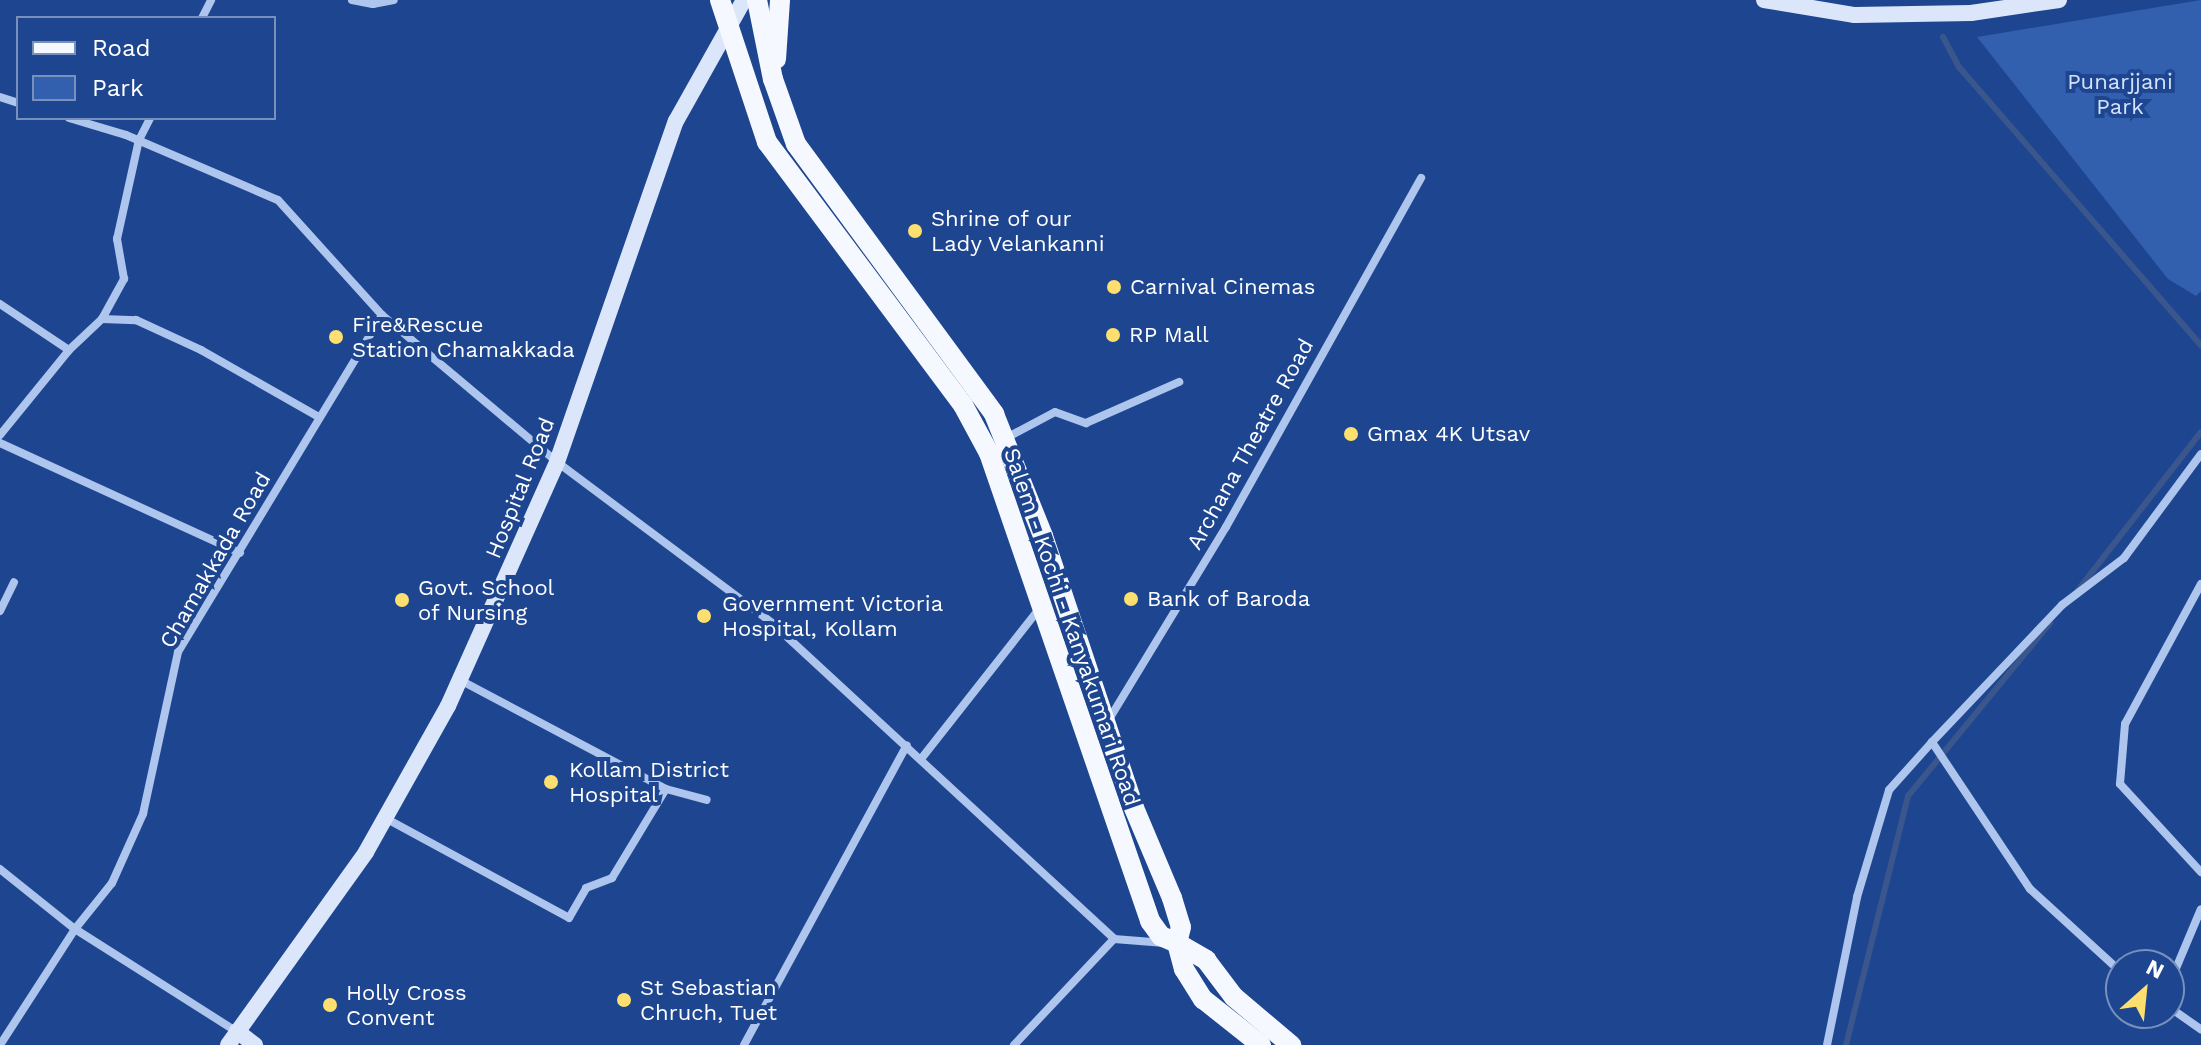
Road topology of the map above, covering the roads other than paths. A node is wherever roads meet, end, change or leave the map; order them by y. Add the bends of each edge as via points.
1 (352, 0) edge
2 (394, 0) edge
3 (720, 0) edge
4 (744, 0) edge
5 (757, 0) edge
6 (780, 0) edge
7 (1764, 0) edge
8 (2059, 0) edge
9 (729, 23) junction
10 (773, 79) junction
11 (75, 120) edge
12 (149, 120) edge
13 (139, 140) junction
14 (1421, 178) dead end
15 (0, 304) edge
16 (382, 315) junction
17 (102, 319) junction
18 (69, 350) junction
19 (1179, 382) dead end
20 (319, 417) junction
21 (0, 435) edge
22 (1005, 439) junction
23 (0, 443) edge
24 (2201, 454) edge
25 (557, 462) junction
26 (240, 553) junction
27 (14, 582) dead end
28 (2201, 584) edge
29 (1043, 604) junction
30 (0, 611) edge
31 (460, 680) junction
32 (1105, 726) junction
33 (1932, 742) junction
34 (907, 745) junction
35 (921, 759) junction
36 (666, 789) junction
37 (707, 800) dead end
38 (387, 819) junction
39 (0, 869) edge
40 (2201, 872) edge
41 (2201, 909) edge
42 (75, 929) junction
43 (1114, 939) junction
44 (1177, 943) junction
45 (2184, 949) edge
46 (2105, 957) edge
47 (232, 1038) edge
48 (0, 1045) edge
49 (255, 1045) edge
50 (744, 1045) edge
51 (1014, 1045) edge
52 (1261, 1045) edge
53 (1291, 1045) edge
54 (1827, 1045) edge

1 - 2 street
3 - 9 main road, Salem - Kochi - Kanyakumari Road
4 - 9 main road, Hospital Road
5 - 10 main road, Salem - Kochi - Kanyakumari Road
6 - 10 main road
7 - 8 main road via 1855,15 1971,13
9 - 25 main road, Hospital Road via 676,121
9 - 29 main road, Salem - Kochi - Kanyakumari Road via 767,142 963,405 989,453
10 - 22 main road, Salem - Kochi - Kanyakumari Road via 796,144 969,374
11 - 13 street
12 - 13 street
13 - 16 street via 278,200
13 - 17 street via 117,239 124,279
14 - 32 street, Archana Theatre Road via 1226,527
15 - 18 street
16 - 20 street, Chamakkada Road
16 - 25 street
17 - 18 street
17 - 20 street via 136,320
18 - 21 street
19 - 22 street via 1086,423 1055,412
20 - 26 street, Chamakkada Road
22 - 32 main road, Salem - Kochi - Kanyakumari Road
23 - 26 street
24 - 33 street via 2124,558 2062,605
25 - 31 main road, Hospital Road
25 - 34 street via 772,623
26 - 42 street, Chamakkada Road via 178,652 143,814 112,883
27 - 30 street
28 - 40 street via 2125,724 2120,784
29 - 35 street
29 - 44 main road, Salem - Kochi - Kanyakumari Road via 1131,876 1150,921 1161,936
31 - 36 street
31 - 38 main road, Hospital Road
32 - 44 main road, Salem - Kochi - Kanyakumari Road via 1172,898 1181,927
33 - 46 street via 2030,889
33 - 54 street via 1889,790 1857,897
34 - 35 street
34 - 50 street
35 - 43 street
36 - 37 street
36 - 38 street via 612,878 586,888 569,918
38 - 47 main road, Hospital Road
39 - 42 street
41 - 45 street
42 - 47 street
42 - 48 street, Chamakkada Road
43 - 44 street
43 - 51 street
44 - 52 main road, Salem - Kochi - Kanyakumari Road via 1184,969 1203,999
44 - 53 main road, Salem - Kochi - Kanyakumari Road via 1206,960 1234,997
47 - 49 main road

